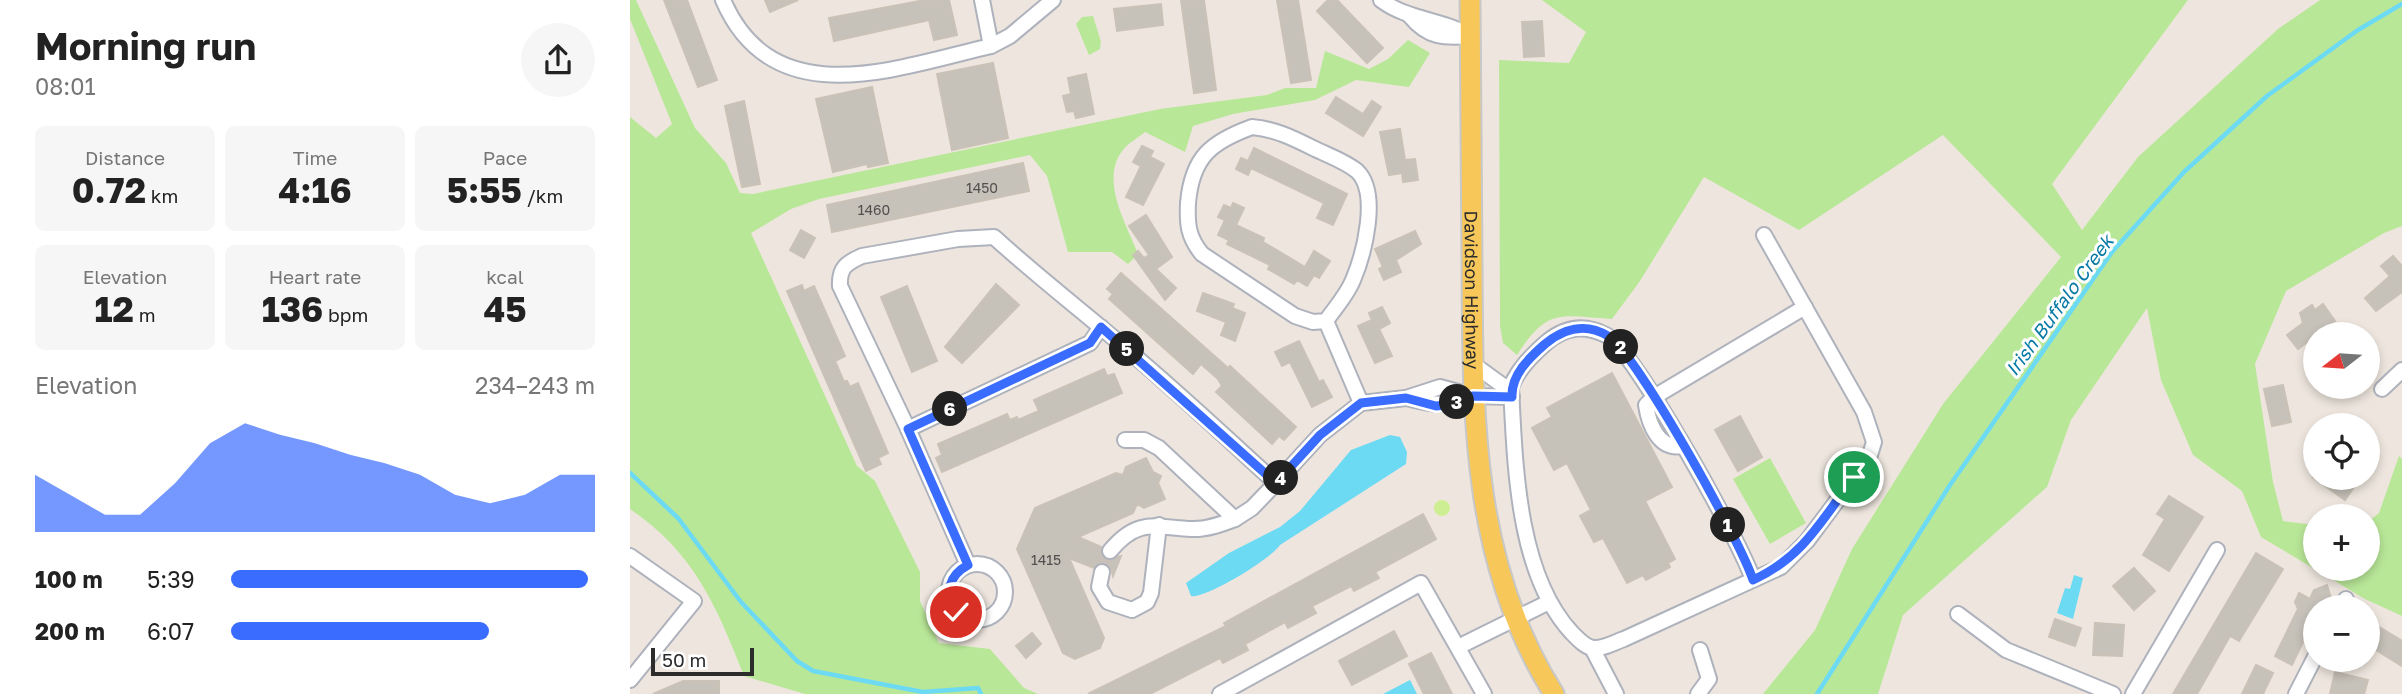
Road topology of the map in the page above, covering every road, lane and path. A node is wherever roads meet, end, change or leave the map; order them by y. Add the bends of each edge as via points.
1 (723, 0) edge
2 (982, 0) edge
3 (1053, 0) edge
4 (1381, 0) edge
5 (1470, 0) edge
6 (1470, 36) junction
7 (991, 46) junction
8 (1764, 235) dead end
9 (1805, 307) junction
10 (1326, 320) junction
11 (1101, 327) junction
12 (1473, 364) junction
13 (2402, 370) edge
14 (2382, 389) dead end
15 (1512, 392) junction
16 (1473, 396) junction
17 (1654, 397) junction
18 (1361, 403) junction
19 (908, 429) junction
20 (1125, 440) dead end
21 (1276, 483) junction
22 (1235, 519) junction
23 (1159, 525) junction
24 (2217, 550) dead end
25 (1110, 551) tunnel mouth
26 (630, 556) edge
27 (968, 565) junction
28 (1102, 572) tunnel mouth
29 (1753, 580) junction
30 (1549, 602) junction
31 (1958, 614) dead end
32 (1517, 617) junction
33 (1458, 647) junction
34 (1592, 648) junction
35 (1700, 650) dead end
36 (2307, 672) edge
37 (630, 680) edge
38 (1220, 694) edge
39 (1484, 694) edge
40 (1555, 694) edge
41 (1616, 694) edge
42 (1698, 694) edge
43 (2113, 694) edge
44 (2133, 694) edge
45 (2296, 694) edge

1 - 7 street via 731,20 758,51 812,75 861,73
2 - 7 street
3 - 7 street
4 - 6 street via 1410,16 1427,33
5 - 6 main road, Davidson Highway
6 - 12 main road, Davidson Highway
8 - 9 street
9 - 17 street
9 - 29 street via 1864,412 1874,442 1869,458 1807,541 1781,567
10 - 10 street via 1312,322 1295,316 1202,254 1192,241 1187,220 1193,172 1224,137 1252,127 1280,133 1357,172 1366,187 1370,214 1360,261 1345,295
10 - 18 street
11 - 19 street via 1090,343
11 - 19 street via 994,237 958,239 862,256 847,263 839,274 840,286
11 - 21 street
12 - 15 street
12 - 16 main road, Davidson Highway
13 - 14 street
15 - 16 street
15 - 17 street via 1514,378 1537,351 1559,333 1586,328 1607,335 1622,348
15 - 30 street via 1520,491 1530,545
16 - 18 street via 1440,387 1406,398
16 - 32 main road, Davidson Highway via 1486,522
17 - 29 street via 1741,548
18 - 21 street via 1320,435
19 - 27 street
20 - 22 street via 1144,440 1159,448
21 - 22 street
22 - 23 street via 1194,529
23 - 25 street via 1136,527
23 - 28 street via 1147,602 1132,610 1108,603 1099,587
24 - 44 street
26 - 37 street via 694,601
27 - 27 street via 957,571 949,584 949,598 956,612 968,620 983,620 996,613 1004,601 1004,586 998,573 985,565
29 - 34 street via 1624,639
30 - 32 street
30 - 34 street via 1581,642
31 - 43 street via 2006,650
32 - 33 street
32 - 40 main road, Davidson Highway
33 - 38 street via 1421,583
33 - 39 street
34 - 41 street
35 - 42 street via 1709,679
36 - 45 street

